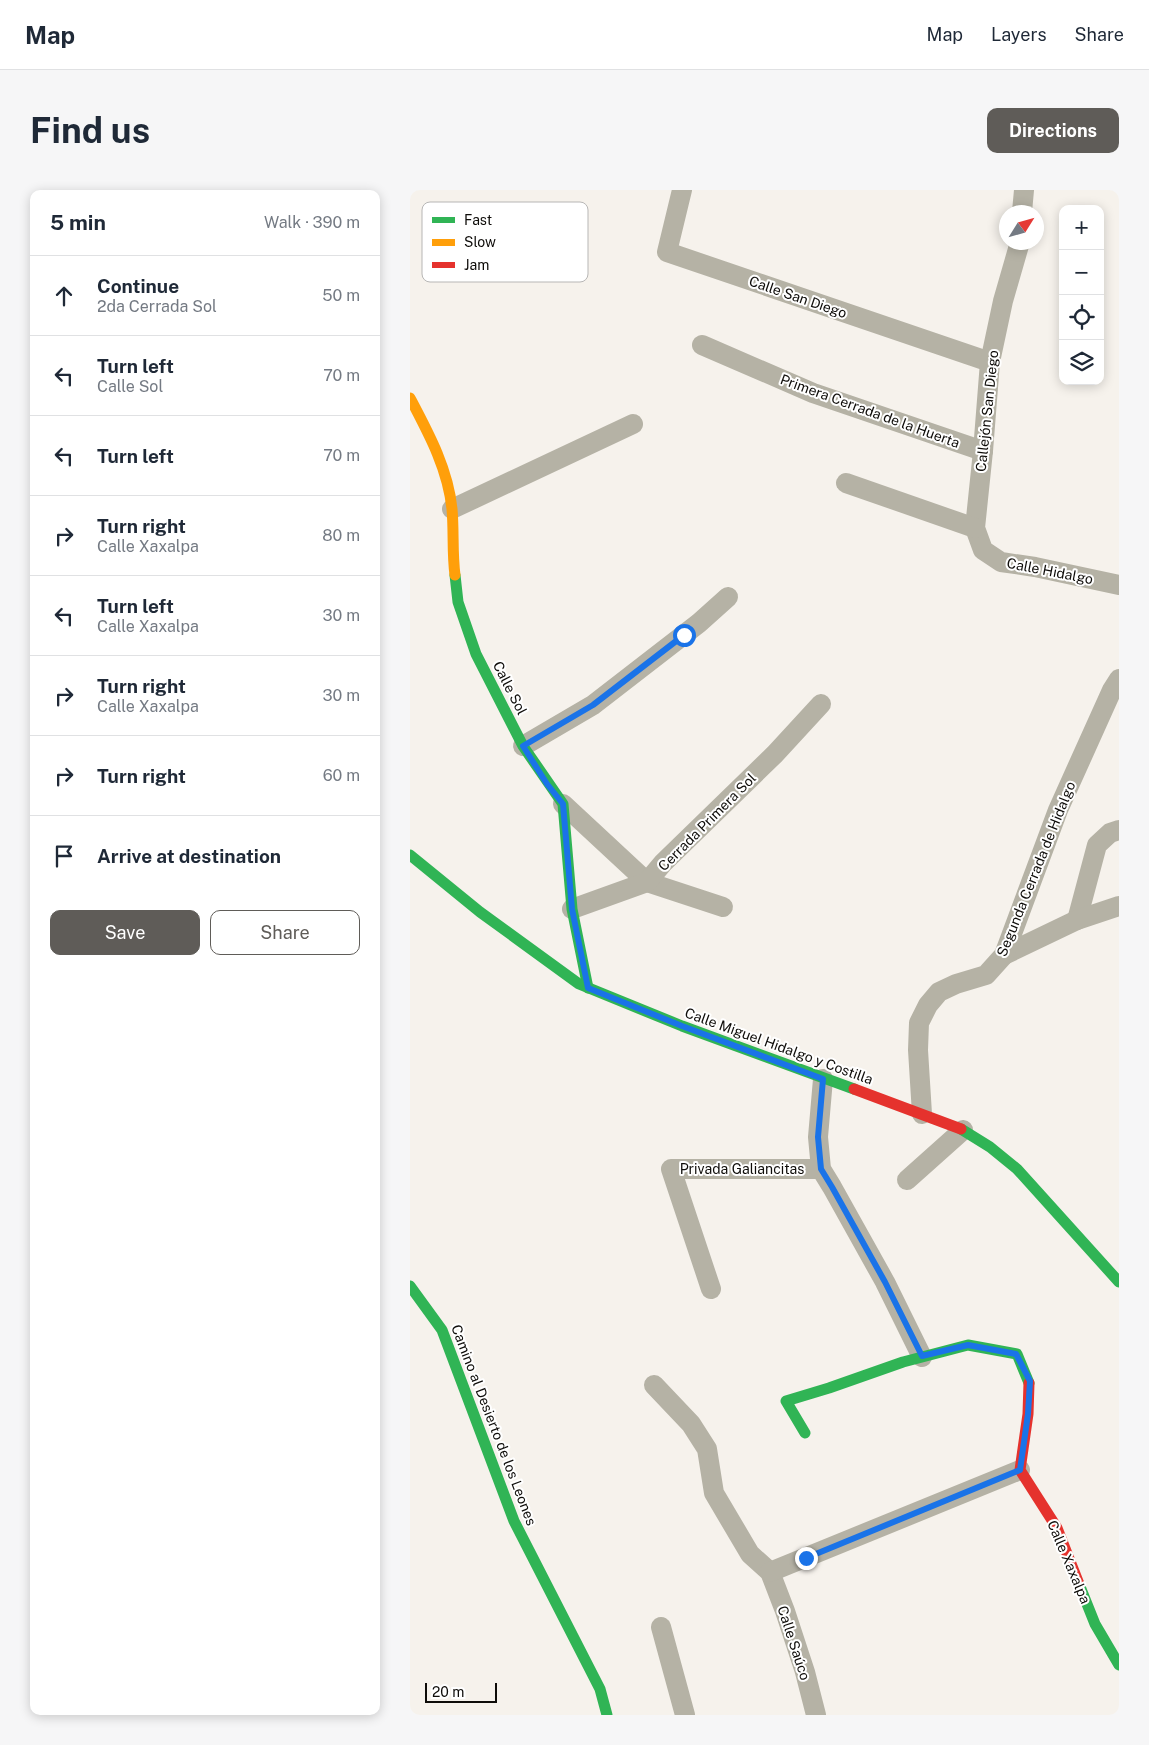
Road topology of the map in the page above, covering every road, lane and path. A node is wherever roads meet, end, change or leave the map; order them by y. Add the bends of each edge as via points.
1 (682, 190) edge
2 (1024, 190) edge
3 (1023, 205) edge
4 (1018, 250) edge
5 (702, 345) dead end
6 (990, 362) junction
7 (410, 398) edge
8 (632, 424) dead end
9 (983, 451) junction
10 (846, 483) dead end
11 (452, 509) junction
12 (975, 528) junction
13 (983, 550) joint
14 (1119, 585) edge
15 (728, 597) dead end
16 (1119, 679) edge
17 (821, 704) dead end
18 (523, 746) junction
19 (563, 804) junction
20 (1119, 830) edge
21 (410, 856) edge
22 (648, 882) junction
23 (1119, 906) edge
24 (723, 907) dead end
25 (572, 909) junction
26 (1077, 920) junction
27 (1004, 955) junction
28 (588, 988) junction
29 (823, 1079) junction
30 (922, 1114) junction
31 (963, 1130) junction
32 (821, 1169) junction
33 (908, 1180) dead end
34 (1118, 1280) edge
35 (410, 1286) edge
36 (711, 1289) dead end
37 (922, 1356) junction
38 (654, 1385) dead end
39 (805, 1433) dead end
40 (1020, 1470) junction
41 (770, 1572) junction
42 (661, 1627) dead end
43 (1119, 1665) edge
44 (607, 1715) edge
45 (685, 1715) edge
46 (816, 1715) edge

1 - 6 street, Calle San Diego via 667,252
2 - 3 street
4 - 6 street, Callejón San Diego
5 - 9 street, Primera Cerrada de la Huerta via 813,393
6 - 9 street, Callejón San Diego
7 - 11 street, Calle Sol via 434,444 446,476
8 - 11 street
9 - 12 street, Callejón San Diego
10 - 12 street
11 - 18 street, Calle Sol via 458,602 476,654
12 - 13 street, Callejón San Diego
13 - 14 street, Calle Hidalgo via 1001,562
15 - 18 street via 593,705
16 - 27 street, Segunda Cerrada de Hidalgo via 1058,810
17 - 22 street, Cerrada Primera Sol
18 - 19 street, Calle Sol
19 - 22 street
19 - 25 street
20 - 26 street via 1110,833 1097,845
21 - 28 street, Calle Miguel Hidalgo y Costilla via 578,984
22 - 24 street
22 - 25 street, Cerrada Primera Sol
23 - 26 street
25 - 28 street
26 - 27 street
27 - 30 street, Segunda Cerrada de Hidalgo via 986,975 939,992 928,1005 919,1023
28 - 29 street, Calle Miguel Hidalgo y Costilla
29 - 30 street, Calle Miguel Hidalgo y Costilla
29 - 32 street via 818,1137
30 - 31 street, Calle Miguel Hidalgo y Costilla
31 - 33 street
31 - 34 street, Calle Miguel Hidalgo y Costilla via 1018,1169
32 - 36 street, Privada Galiancitas via 671,1169
32 - 37 street via 885,1282
35 - 44 street, Camino al Desierto de los Leones via 442,1330 514,1521 600,1689
37 - 39 street via 786,1400
37 - 40 street via 968,1345 1016,1354 1030,1381
38 - 41 street via 691,1424 707,1449 714,1493 750,1554
40 - 41 street
40 - 43 street, Calle Xaxalpa via 1057,1528 1095,1624
41 - 46 street, Calle Saúco
42 - 45 street

